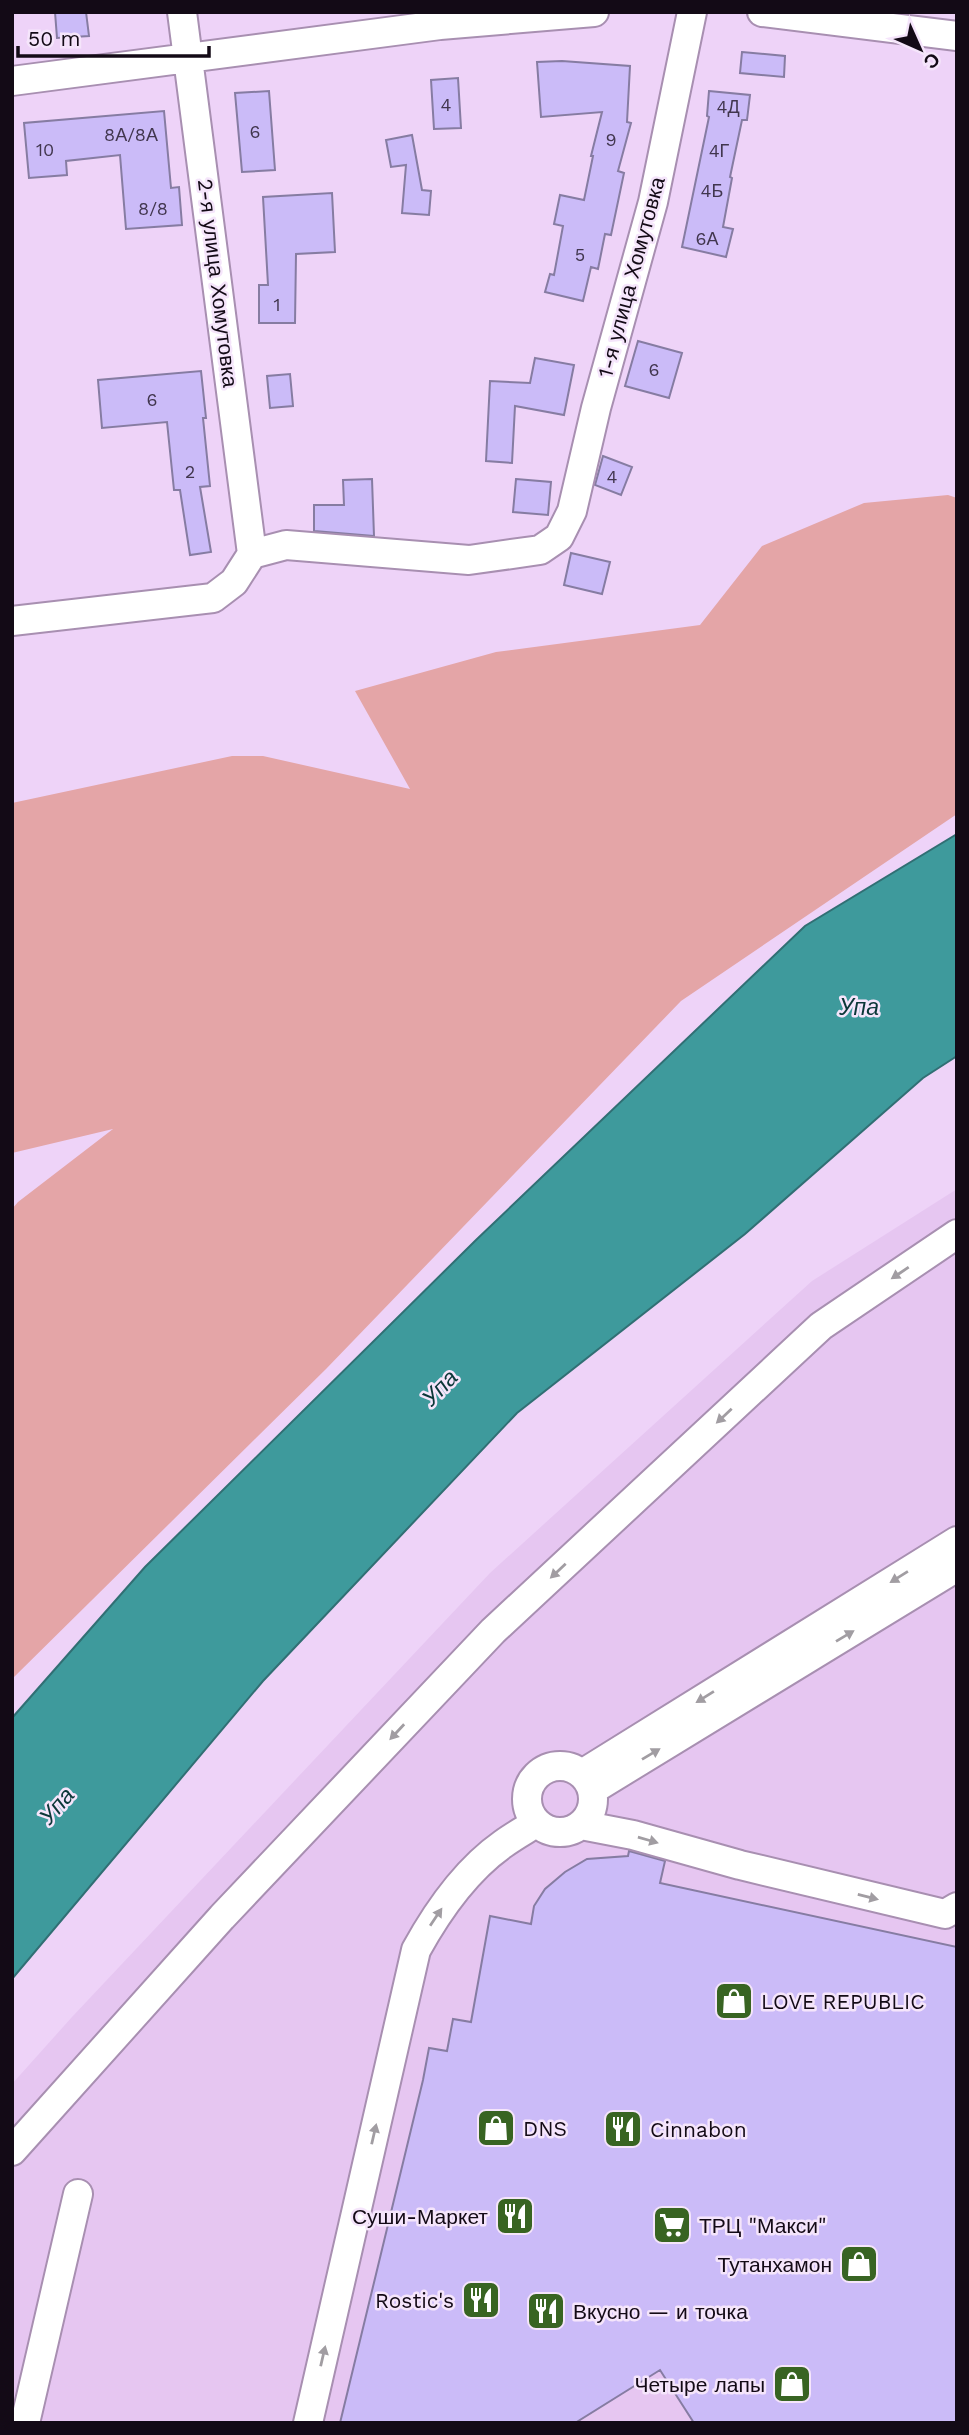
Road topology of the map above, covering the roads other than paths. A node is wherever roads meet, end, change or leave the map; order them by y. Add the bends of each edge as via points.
1 (182, 12) edge
2 (594, 12) edge
3 (692, 12) edge
4 (762, 12) edge
5 (943, 27) edge
6 (189, 58) junction
7 (12, 82) edge
8 (252, 554) junction
9 (12, 621) edge
10 (957, 1234) edge
11 (957, 1541) edge
12 (957, 1567) edge
13 (587, 1782) junction
14 (536, 1823) junction
15 (581, 1825) junction
16 (957, 1907) edge
17 (12, 2151) edge
18 (78, 2194) dead end
19 (25, 2423) edge
20 (308, 2423) edge

1 - 6 street, 2-я улица Хомутовка
2 - 6 street via 440,25
3 - 8 street, 1-я улица Хомутовка via 653,202 572,511 559,537 540,550 469,560 286,545
4 - 5 street
6 - 7 street
6 - 8 street, 2-я улица Хомутовка
8 - 9 street via 234,582 213,598
10 -> 17 street via 821,1326 500,1624 222,1917
11 -> 13 street
13 -> 12 street
13 - 14 street via 573,1768 563,1766 535,1776 526,1805
13 - 15 street via 592,1809
14 - 15 street via 553,1832
20 -> 14 street via 416,1950 449,1897 475,1868
15 -> 16 street via 884,1902 945,1914
18 - 19 street

